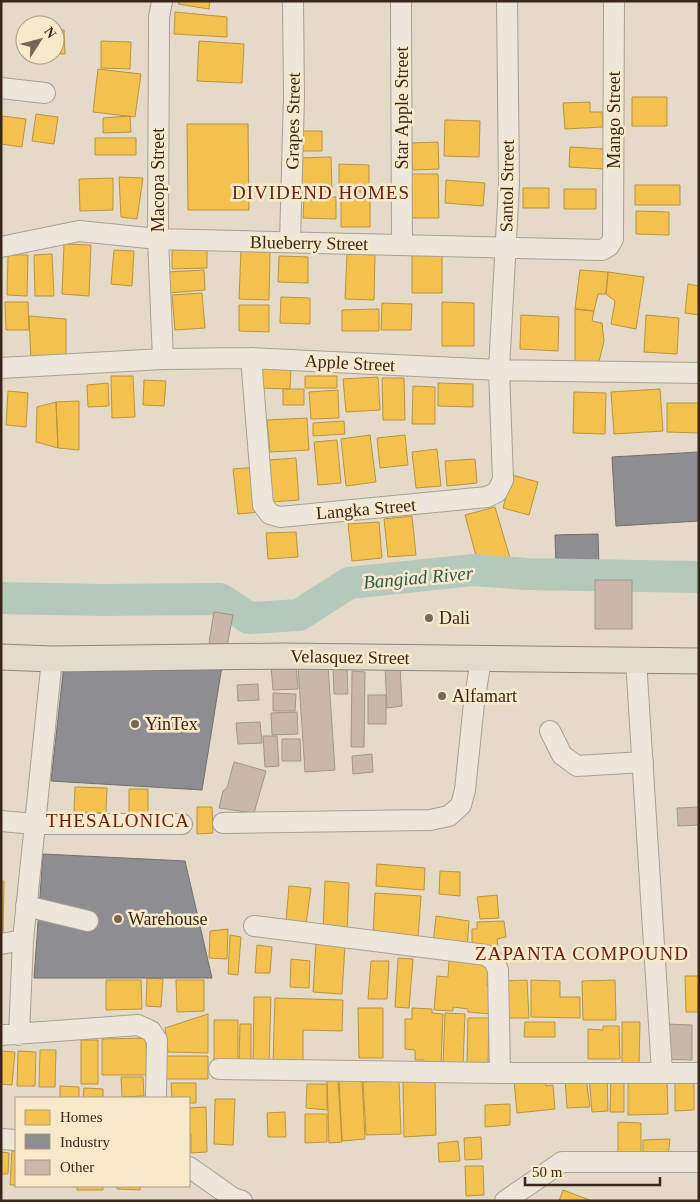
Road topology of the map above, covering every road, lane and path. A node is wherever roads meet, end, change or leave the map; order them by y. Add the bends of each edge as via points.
1 (162, 1) edge
2 (293, 1) edge
3 (401, 1) edge
4 (508, 1) edge
5 (614, 1) edge
6 (1, 88) edge
7 (45, 93) dead end
8 (158, 239) junction
9 (613, 240) joint
10 (290, 242) junction
11 (402, 245) junction
12 (1, 247) edge
13 (506, 248) junction
14 (163, 358) junction
15 (251, 358) junction
16 (1, 368) edge
17 (499, 370) junction
18 (699, 373) edge
19 (1, 657) edge
20 (52, 659) junction
21 (480, 659) junction
22 (636, 660) junction
23 (699, 661) edge
24 (550, 731) dead end
25 (643, 762) junction
26 (1, 821) edge
27 (223, 823) dead end
28 (35, 824) junction
29 (182, 824) dead end
30 (26, 906) junction
31 (88, 920) dead end
32 (254, 926) dead end
33 (23, 940) junction
34 (1, 944) edge
35 (10, 1035) edge
36 (219, 1069) dead end
37 (662, 1072) junction
38 (500, 1073) junction
39 (699, 1073) edge
40 (156, 1097) edge
41 (1, 1139) edge
42 (15, 1140) edge
43 (699, 1162) edge
44 (190, 1168) edge
45 (242, 1201) edge
46 (505, 1201) edge

1 - 8 street, Macopa Street
2 - 10 street, Grapes Street
3 - 11 street, Star Apple Street
4 - 13 street, Santol Street
5 - 9 street, Mango Street
6 - 7 street
8 - 10 street, Blueberry Street
8 - 12 street, Blueberry Street via 79,231
8 - 14 street, Macopa Street
9 - 13 street, Blueberry Street via 602,250
10 - 11 street, Blueberry Street
11 - 13 street, Blueberry Street
13 - 17 street, Santol Street
14 - 15 street, Apple Street
14 - 16 street, Apple Street
15 - 17 street, Apple Street
15 - 17 street, Langka Street via 263,505 270,514 280,517 487,498 497,492 503,480
17 - 18 street, Apple Street
19 - 20 main road, Velasquez Street
20 - 21 main road, Velasquez Street via 283,656
20 - 28 street
21 - 22 main road, Velasquez Street
21 - 27 street via 465,790 461,805 449,816 430,820
22 - 23 main road, Velasquez Street
22 - 25 street
24 - 25 street via 562,755 577,766
25 - 37 street
26 - 28 street
28 - 29 street
28 - 30 street
30 - 31 street
30 - 33 street
32 - 38 street via 486,955 498,970
33 - 34 street
33 - 35 street
35 - 40 street via 138,1025 151,1030 157,1040
36 - 38 street
37 - 38 street
37 - 39 street
41 - 42 street
43 - 46 street via 562,1162
44 - 45 street

